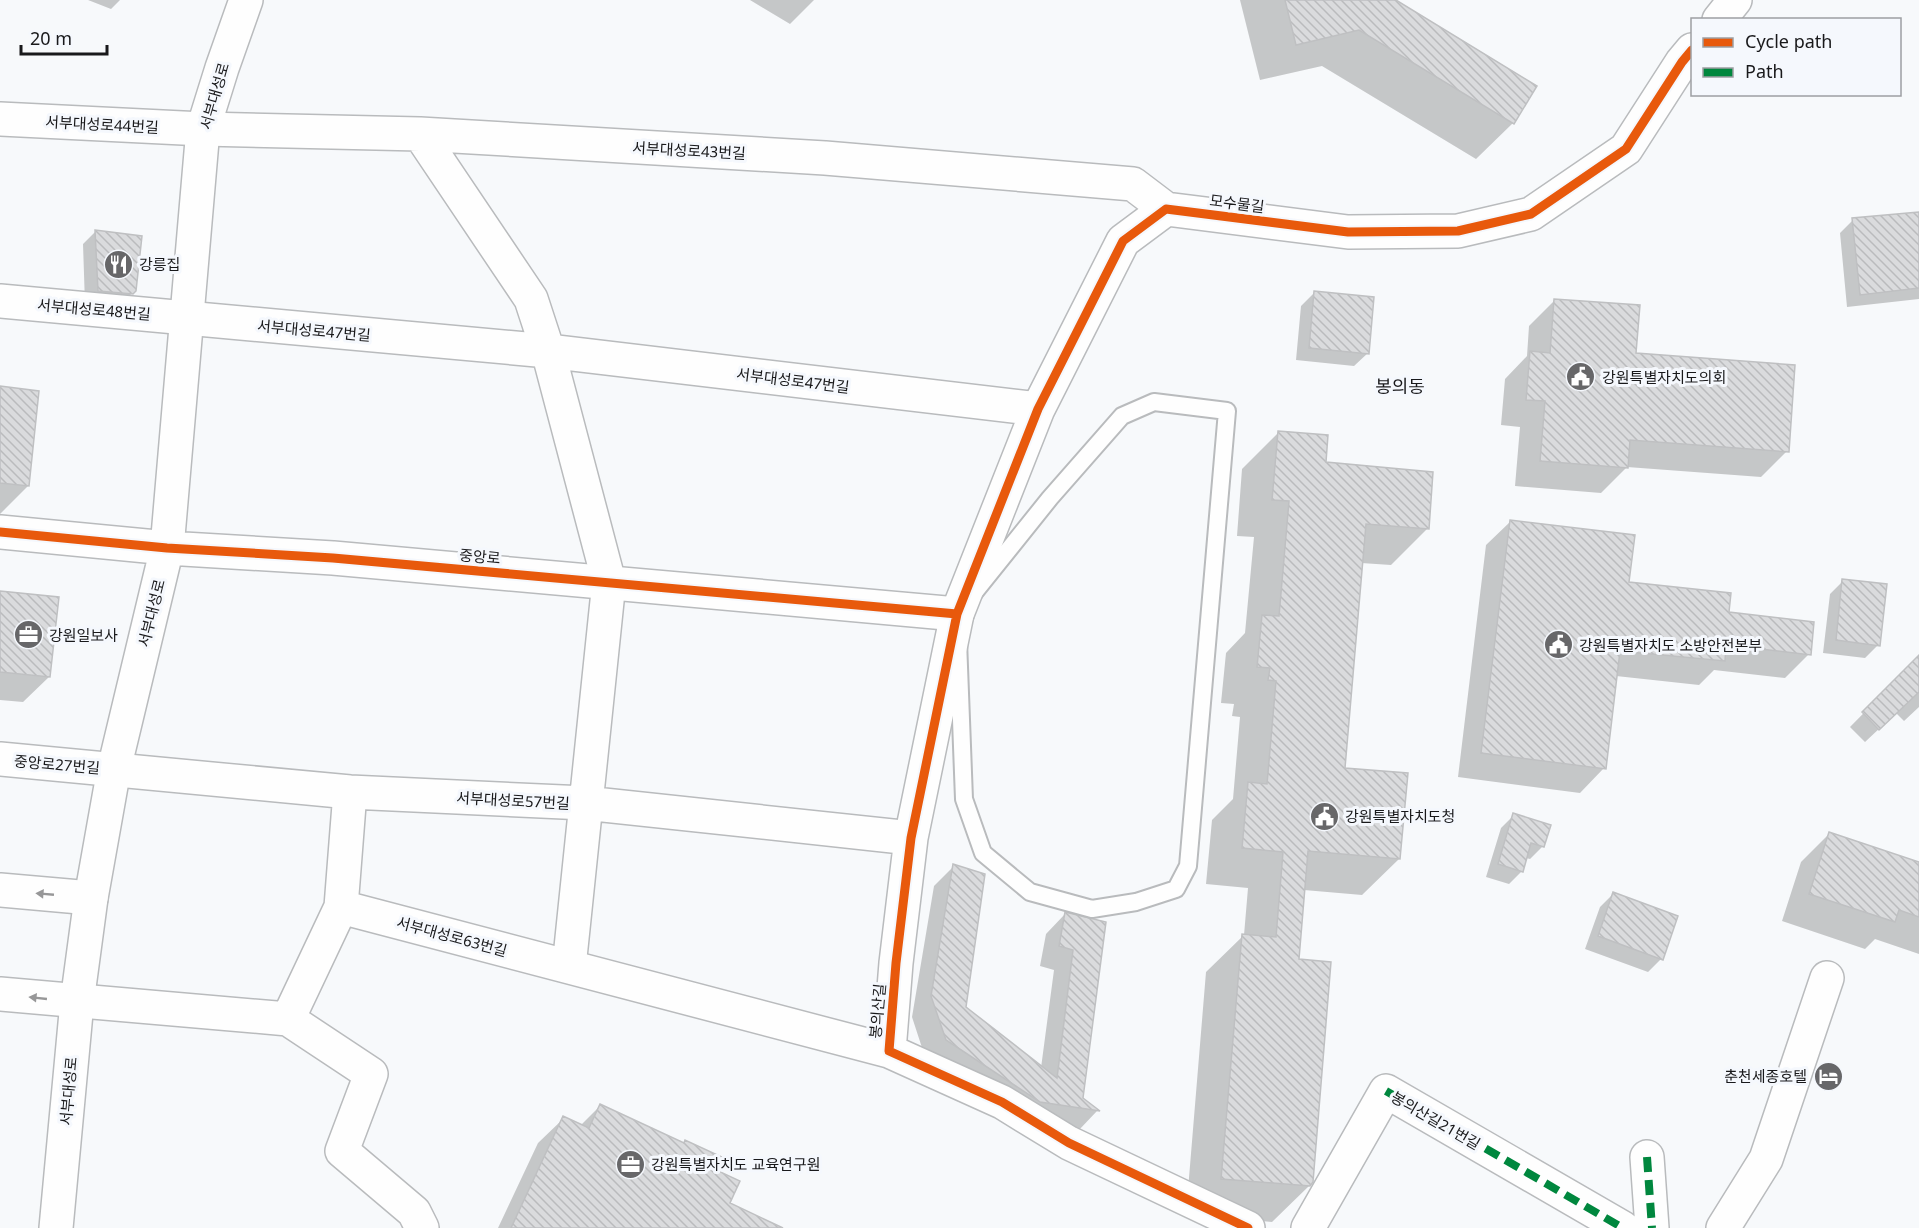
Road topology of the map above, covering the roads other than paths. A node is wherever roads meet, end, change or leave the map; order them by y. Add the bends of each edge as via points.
1 (246, 0) edge
2 (1736, 0) edge
3 (1721, 18) edge
4 (1691, 51) edge
5 (0, 119) edge
6 (203, 129) junction
7 (420, 134) junction
8 (1166, 209) junction
9 (0, 301) edge
10 (187, 318) junction
11 (548, 351) junction
12 (1038, 409) junction
13 (0, 532) edge
14 (167, 548) junction
15 (609, 582) junction
16 (957, 614) junction
17 (0, 759) edge
18 (114, 769) junction
19 (350, 792) junction
20 (585, 803) junction
21 (911, 838) junction
22 (0, 890) edge
23 (91, 898) junction
24 (341, 907) junction
25 (569, 967) junction
26 (1827, 978) dead end
27 (0, 994) edge
28 (77, 1002) junction
29 (288, 1019) junction
30 (889, 1051) junction
31 (1647, 1157) dead end
32 (56, 1228) edge
33 (422, 1228) edge
34 (1248, 1228) edge
35 (1308, 1228) edge
36 (1623, 1228) edge
37 (1652, 1228) edge
38 (1723, 1228) edge

1 - 6 street, 서부대성로
2 - 3 street
4 - 8 street, 모수물길 via 1626,149 1531,214 1458,231 1348,232
5 - 6 street, 서부대성로44번길
6 - 7 street, 서부대성로43번길
6 - 10 street, 서부대성로
7 - 8 street, 서부대성로43번길 via 825,158 1133,184
7 - 11 street via 531,299
8 - 12 street via 1123,242
9 - 10 street, 서부대성로48번길
10 - 11 street, 서부대성로47번길
10 - 14 street, 서부대성로
11 - 12 street, 서부대성로47번길
11 - 15 street
12 - 16 street
13 - 14 street, 중앙로
14 - 15 street, 중앙로
14 - 18 street, 서부대성로
15 - 16 street, 중앙로
15 - 20 street
16 - 16 lane via 964,799 983,853 1030,892 1092,909 1176,890 1188,866 1227,411 1154,402 1122,416
16 - 21 street, 봉의산길
17 - 18 street, 중앙로27번길
18 - 19 street, 서부대성로57번길
18 - 23 street, 서부대성로
19 - 20 street, 서부대성로57번길
19 - 24 street
20 - 21 street, 서부대성로57번길
20 - 25 street
21 - 30 street, 봉의산길
23 -> 22 street
23 - 28 street, 서부대성로
24 - 25 street, 서부대성로63번길
24 - 29 street
25 - 30 street, 서부대성로63번길
26 - 38 street via 1766,1160
28 -> 27 street
28 - 29 street
28 - 32 street, 서부대성로
29 - 33 street via 371,1074 342,1151 414,1212
30 - 34 street, 봉의산길 via 1002,1102 1069,1143
31 - 37 street
35 - 36 street, 봉의산길21번길 via 1386,1091

